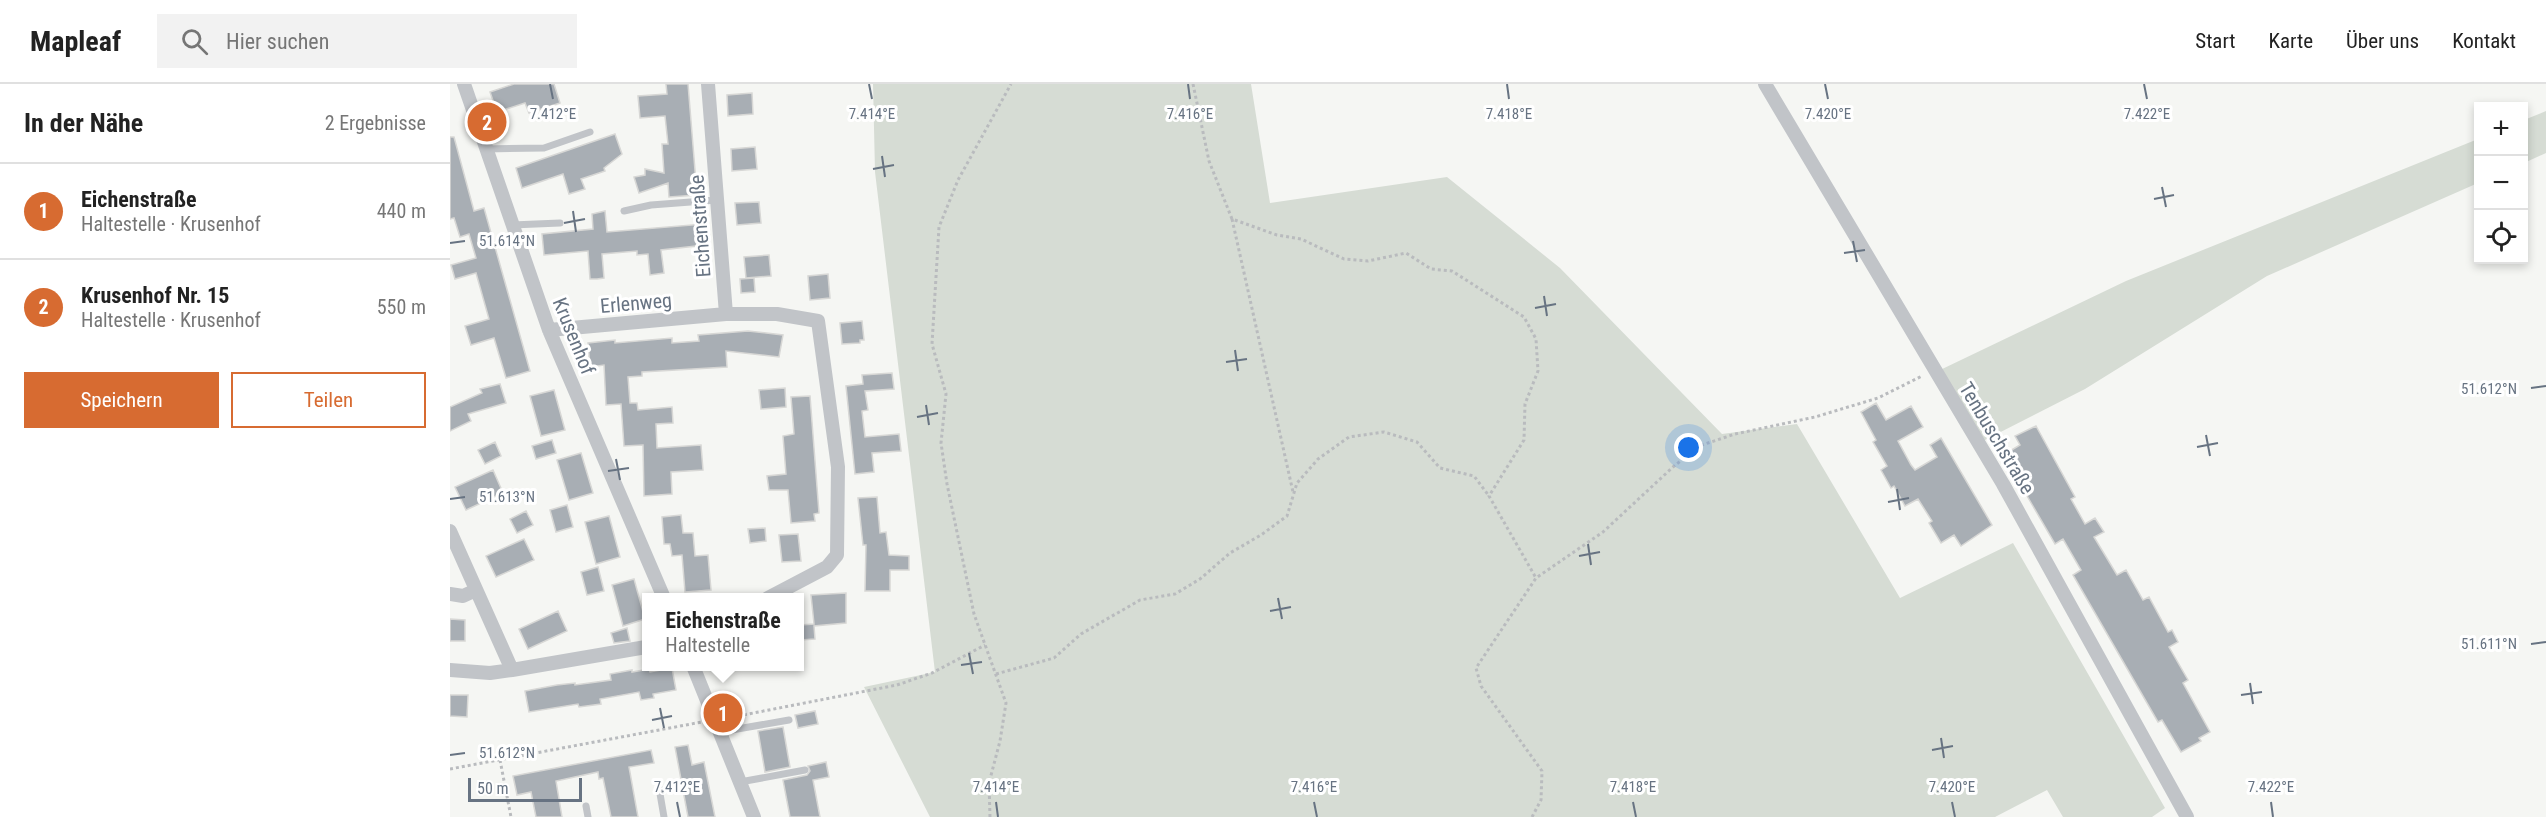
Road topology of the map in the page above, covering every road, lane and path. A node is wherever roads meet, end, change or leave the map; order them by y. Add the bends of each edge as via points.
1 (464, 84) edge
2 (708, 84) edge
3 (1011, 84) edge
4 (1193, 84) edge
5 (1765, 84) edge
6 (590, 132) dead end
7 (486, 149) junction
8 (717, 200) junction
9 (624, 211) dead end
10 (1232, 219) junction
11 (560, 223) dead end
12 (511, 225) junction
13 (726, 314) junction
14 (549, 330) junction
15 (1924, 375) dead end
16 (1294, 494) junction
17 (1489, 496) junction
18 (450, 531) edge
19 (1536, 578) junction
20 (476, 590) junction
21 (662, 593) edge
22 (776, 593) edge
23 (450, 594) edge
24 (985, 645) junction
25 (642, 648) edge
26 (450, 670) edge
27 (512, 670) junction
28 (695, 671) edge
29 (996, 674) junction
30 (789, 720) dead end
31 (717, 726) junction
32 (500, 760) junction
33 (450, 769) edge
34 (805, 770) dead end
35 (740, 782) junction
36 (659, 788) dead end
37 (586, 806) dead end
38 (511, 817) edge
39 (588, 817) edge
40 (664, 817) edge
41 (754, 817) edge
42 (990, 817) edge
43 (1532, 817) edge
44 (2187, 817) edge

1 - 7 street, Krusenhof
2 - 8 street, Eichenstraße
3 - 24 path via 958,180 939,227 932,344 946,394 941,443 947,484 974,614
4 - 10 path via 1209,161
5 - 44 street, Tenbuschstraße via 2003,484
6 - 7 lane via 544,148
7 - 12 street, Krusenhof
8 - 9 lane
8 - 13 street, Eichenstraße
10 - 16 path
10 - 17 path via 1301,239 1344,259 1368,261 1406,253 1431,269 1452,271 1524,318 1536,339 1538,371 1525,404 1524,440
11 - 12 lane
12 - 14 street, Krusenhof
13 - 14 street, Erlenweg
13 - 22 street via 777,314 818,321 838,467 837,555 827,567
14 - 21 street, Krusenhof
15 - 19 path via 1878,398 1699,446 1604,532
16 - 17 path via 1297,483 1318,459 1349,437 1384,432 1417,442 1440,468 1474,476
16 - 29 path via 1287,516 1230,553 1200,579 1175,594 1140,600 1081,634 1054,658
17 - 19 path
18 - 20 street
19 - 43 path via 1476,668 1480,686 1542,771 1541,800
20 - 23 street via 463,596
20 - 27 street
24 - 29 path
24 - 31 path via 932,673 897,685 730,718
25 - 27 street
26 - 27 street
28 - 31 street
29 - 42 path via 1006,703 989,783
30 - 31 lane
31 - 32 path
31 - 35 street
32 - 33 path
32 - 38 path
34 - 35 lane
35 - 41 street
36 - 40 lane
37 - 39 lane

